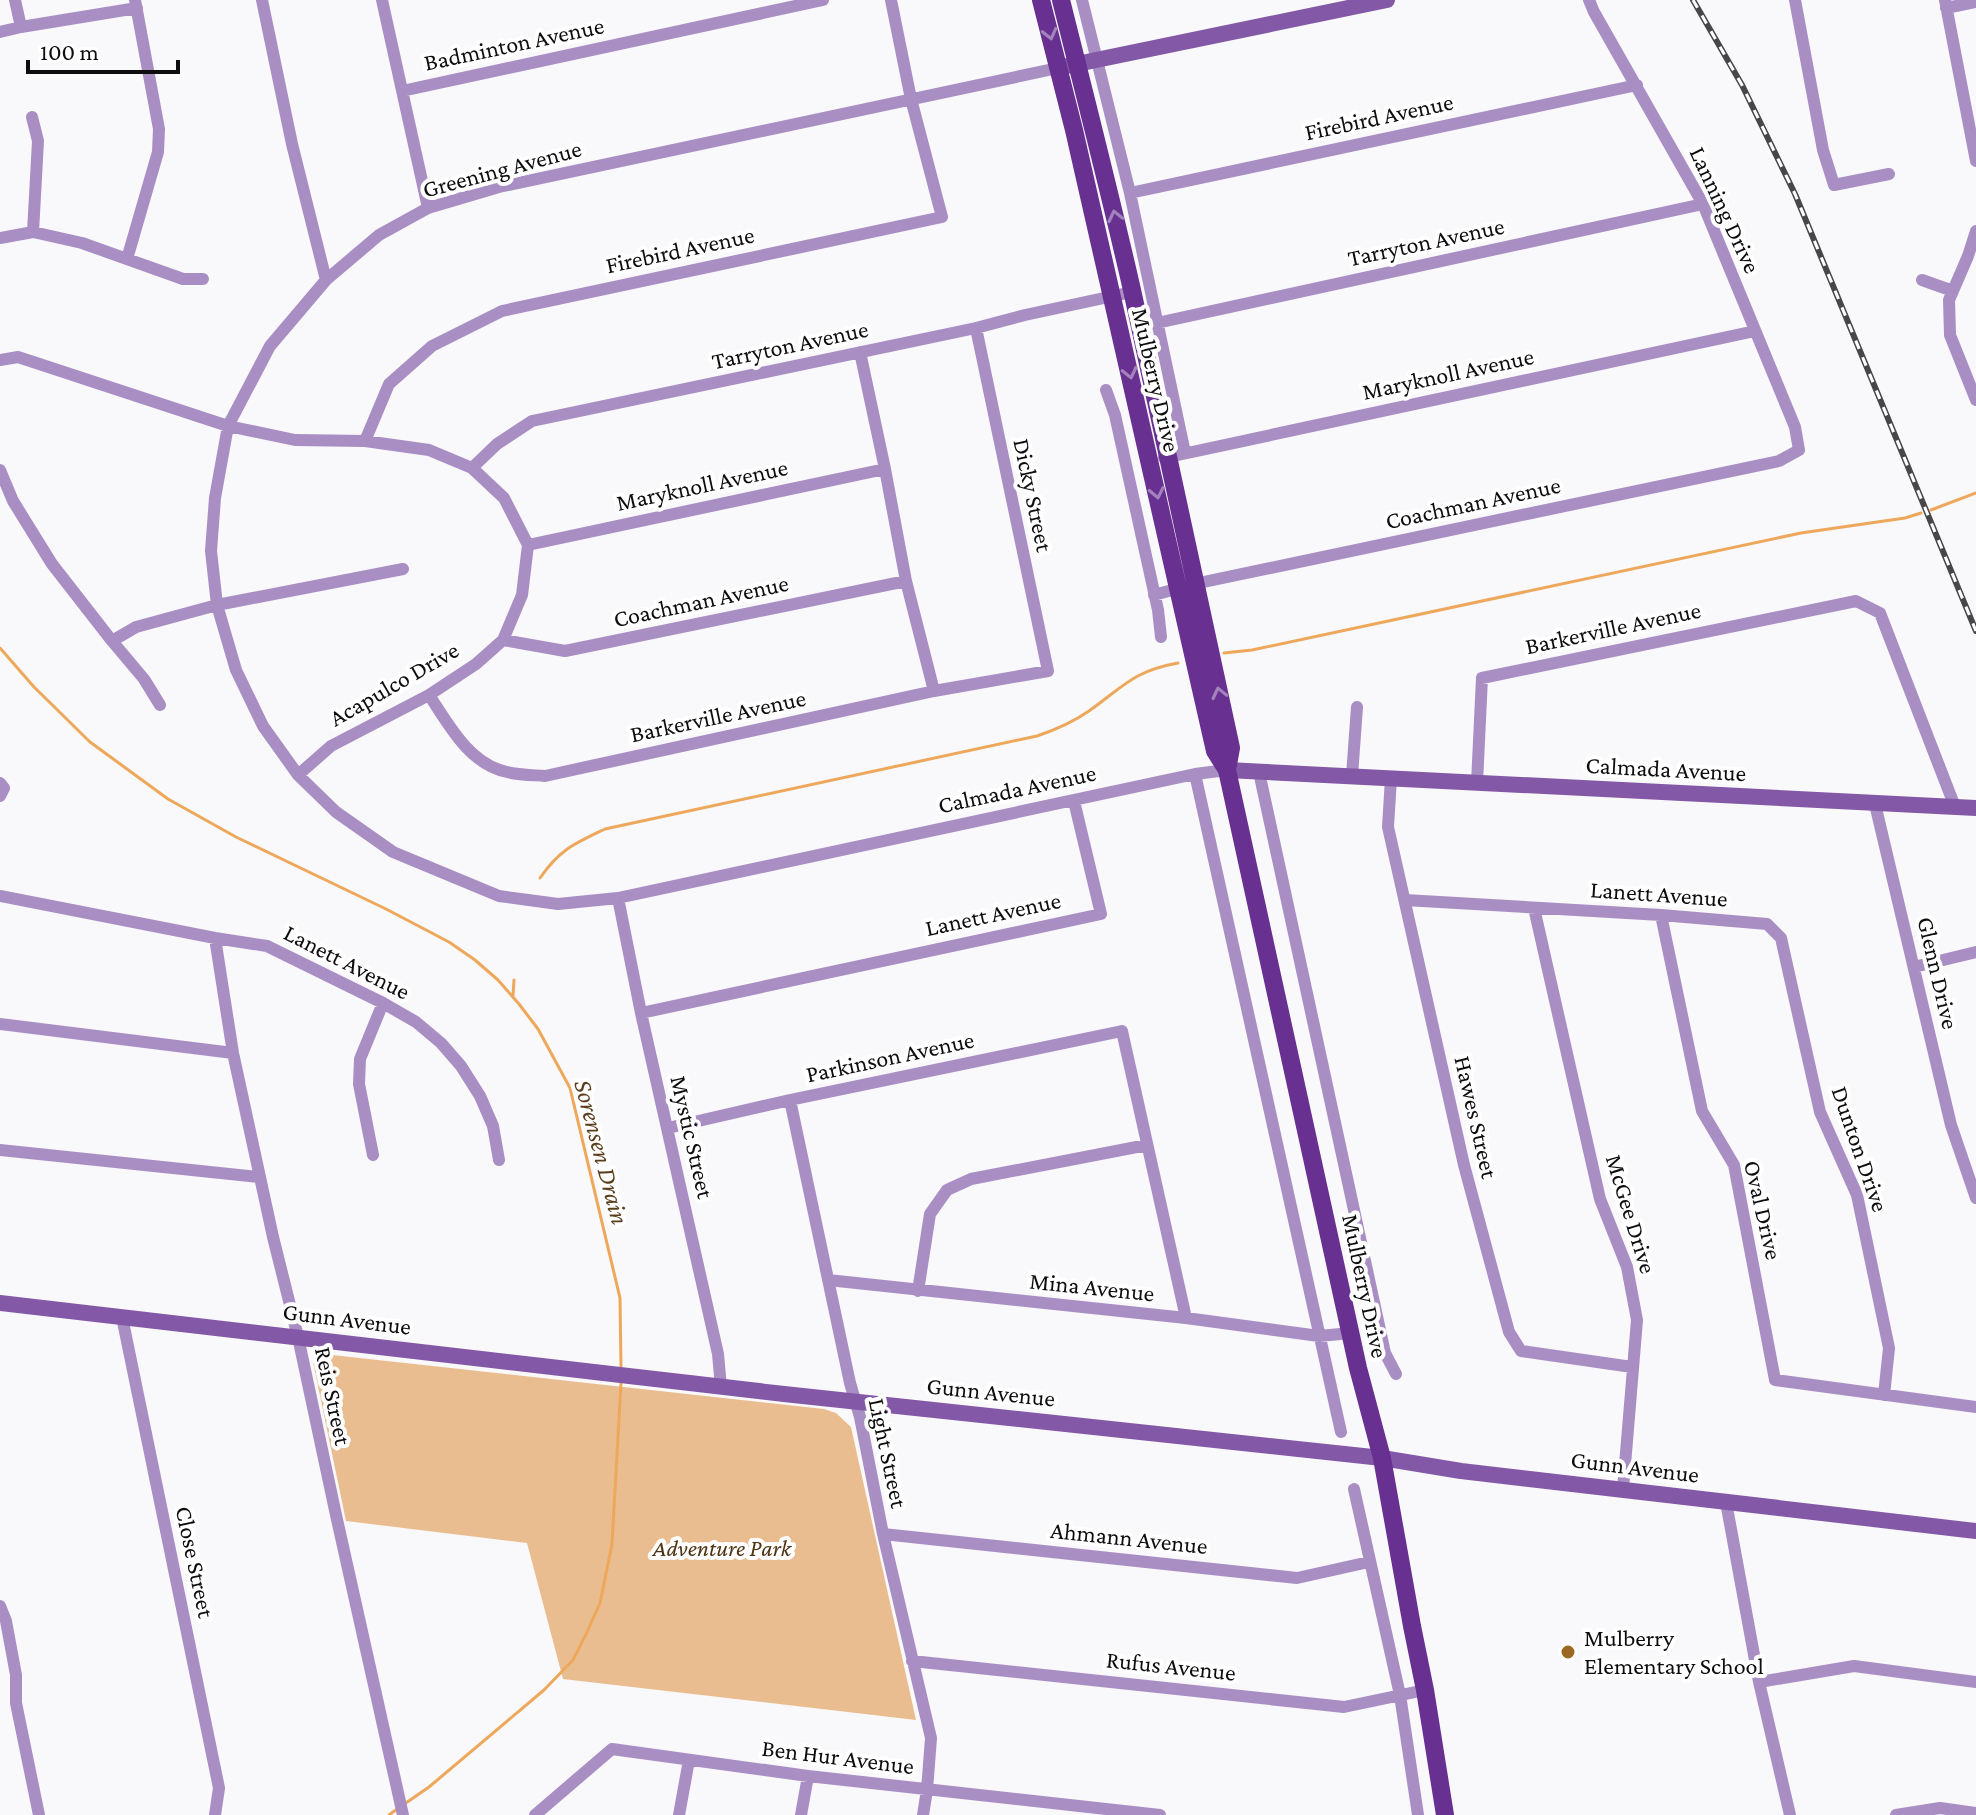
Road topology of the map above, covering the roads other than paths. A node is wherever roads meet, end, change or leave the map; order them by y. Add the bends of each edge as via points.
1 (15, 0) edge
2 (262, 0) edge
3 (382, 0) edge
4 (823, 0) edge
5 (891, 0) edge
6 (1041, 0) edge
7 (1061, 0) edge
8 (1082, 0) edge
9 (1387, 0) edge
10 (1589, 0) edge
11 (1795, 0) edge
12 (1976, 2) edge
13 (136, 4) edge
14 (1946, 4) edge
15 (21, 27) junction
16 (0, 32) edge
17 (1097, 60) junction
18 (1077, 64) junction
19 (1058, 68) junction
20 (1637, 85) junction
21 (402, 91) junction
22 (911, 99) junction
23 (32, 117) dead end
24 (1973, 133) edge
25 (1976, 161) edge
26 (1889, 174) dead end
27 (1130, 193) junction
28 (1703, 204) junction
29 (428, 208) junction
30 (1976, 231) edge
31 (33, 232) junction
32 (0, 238) edge
33 (1972, 257) edge
34 (127, 259) junction
35 (203, 279) dead end
36 (326, 280) junction
37 (1922, 280) dead end
38 (1953, 291) junction
39 (1132, 292) junction
40 (1112, 296) junction
41 (1157, 323) junction
42 (976, 328) junction
43 (1755, 331) junction
44 (860, 352) junction
45 (0, 360) edge
46 (1106, 390) dead end
47 (1976, 400) edge
48 (228, 426) junction
49 (365, 441) junction
50 (1799, 450) joint
51 (1168, 457) junction
52 (472, 468) junction
53 (885, 469) junction
54 (0, 470) edge
55 (528, 545) junction
56 (403, 569) dead end
57 (906, 581) junction
58 (1186, 586) junction
59 (1154, 595) junction
60 (217, 605) junction
61 (1161, 637) dead end
62 (503, 640) junction
63 (112, 641) junction
64 (1048, 671) joint
65 (934, 691) junction
66 (429, 695) junction
67 (160, 705) dead end
68 (1357, 707) dead end
69 (1227, 770) junction
70 (1259, 772) junction
71 (1195, 774) junction
72 (298, 775) junction
73 (1352, 776) junction
74 (1391, 778) junction
75 (0, 783) edge
76 (1477, 783) junction
77 (0, 796) edge
78 (1074, 801) junction
79 (1875, 804) junction
80 (1955, 807) junction
81 (1976, 808) edge
82 (0, 896) edge
83 (618, 898) junction
84 (1405, 900) junction
85 (1534, 908) junction
86 (1661, 915) junction
87 (1767, 924) joint
88 (215, 938) junction
89 (1976, 952) edge
90 (1914, 967) junction
91 (383, 1003) junction
92 (641, 1013) junction
93 (0, 1024) edge
94 (233, 1053) junction
95 (790, 1100) junction
96 (668, 1128) junction
97 (1147, 1145) junction
98 (0, 1150) edge
99 (373, 1155) dead end
100 (499, 1160) dead end
101 (259, 1177) junction
102 (1976, 1198) edge
103 (828, 1280) junction
104 (918, 1291) junction
105 (0, 1303) edge
106 (122, 1317) junction
107 (1186, 1318) junction
108 (1351, 1333) junction
109 (1319, 1336) junction
110 (298, 1337) junction
111 (1632, 1367) junction
112 (1396, 1374) dead end
113 (721, 1387) junction
114 (1884, 1395) junction
115 (855, 1401) junction
116 (1976, 1407) edge
117 (1341, 1432) dead end
118 (1382, 1458) junction
119 (1354, 1489) dead end
120 (1623, 1489) junction
121 (1726, 1502) junction
122 (1976, 1531) edge
123 (883, 1534) junction
124 (1369, 1562) junction
125 (0, 1606) edge
126 (912, 1661) junction
127 (1759, 1682) junction
128 (1976, 1682) edge
129 (1425, 1690) junction
130 (1400, 1695) junction
131 (689, 1760) junction
132 (808, 1776) junction
133 (927, 1790) junction
134 (1054, 1809) edge
135 (1976, 1813) edge
136 (39, 1815) edge
137 (215, 1815) edge
138 (403, 1815) edge
139 (535, 1815) edge
140 (679, 1815) edge
141 (801, 1815) edge
142 (923, 1815) edge
143 (1160, 1815) edge
144 (1418, 1815) edge
145 (1445, 1815) edge
146 (1790, 1815) edge
147 (1896, 1815) edge

1 - 15 street
2 - 36 street
3 - 21 street
4 - 21 street, Badminton Avenue
5 - 22 street
6 -> 19 main road, Mulberry Drive
7 - 18 main road, Mulberry Drive
8 - 17 street
9 - 17 street
10 - 20 street, Lanning Drive
11 - 26 street via 1834,185
12 - 14 street
13 - 15 street
13 - 34 street via 159,129 158,152
14 - 24 street
15 - 16 street
17 - 18 street
17 - 27 street
18 - 19 street
39 -> 18 main road, Mulberry Drive
19 - 22 street, Greening Avenue
19 - 40 main road, Mulberry Drive
20 - 27 street, Firebird Avenue
20 - 28 street, Lanning Drive
21 - 29 street
22 - 29 street, Greening Avenue via 499,187
22 - 49 street, Firebird Avenue via 942,217 502,311 432,346 389,384
23 - 31 street via 38,141
24 - 25 street
27 - 41 street
28 - 41 street, Tarryton Avenue
28 - 43 street, Lanning Drive
29 - 36 street, Greening Avenue via 379,235
30 - 33 street
31 - 32 street
31 - 34 street
33 - 38 street
34 - 35 street via 183,279
36 - 48 street, Greening Avenue via 270,346
37 - 38 street
38 - 47 street via 1950,335
39 - 40 street, Tarryton Avenue
39 - 51 main road, Mulberry Drive
40 - 42 street, Tarryton Avenue
40 -> 51 main road, Mulberry Drive
41 - 51 street
42 - 44 street, Tarryton Avenue
42 - 64 street, Dicky Street
43 - 50 street, Lanning Drive via 1795,427
43 - 51 street, Maryknoll Avenue
44 - 52 street, Tarryton Avenue via 532,421
44 - 53 street
45 - 48 street via 18,357
46 - 59 street
48 - 49 street via 295,440
48 - 60 street, Greening Avenue via 211,551
49 - 52 street via 429,450
50 - 58 street, Coachman Avenue via 1779,461
51 - 58 main road, Mulberry Drive
52 - 55 street via 504,498
53 - 55 street, Maryknoll Avenue
53 - 57 street
54 - 63 street via 52,564
55 - 62 street, Acapulco Drive via 522,595
56 - 60 street
57 - 62 street, Coachman Avenue via 565,651
57 - 65 street
58 - 59 street, Coachman Avenue
58 - 69 main road, Mulberry Drive via 1215,751
59 - 61 street
60 - 63 street via 136,627
60 - 72 street, Calmada Avenue via 236,670 263,726
62 - 66 street, Acapulco Drive
63 - 67 street
64 - 65 street, Barkerville Avenue
65 - 66 street, Barkerville Avenue via 545,776 504,772 478,759
66 - 72 street, Acapulco Drive via 331,746
68 - 73 street
69 - 70 street, Calmada Avenue
69 - 71 street, Calmada Avenue
69 - 108 main road, Mulberry Drive
70 - 73 street, Calmada Avenue
70 - 112 street via 1385,1353
71 - 78 street, Calmada Avenue
71 - 109 street
72 - 83 street, Calmada Avenue via 336,812 393,852 499,896 558,904
73 - 74 street, Calmada Avenue
74 - 76 street, Calmada Avenue
74 - 84 street, Hawes Street via 1388,827
75 - 77 street
76 - 79 street, Calmada Avenue
76 - 80 street, Barkerville Avenue via 1482,678 1856,601 1880,613
78 - 83 street, Calmada Avenue
78 - 92 street, Lanett Avenue via 1101,914
79 - 80 street, Calmada Avenue
79 - 90 street, Glenn Drive
80 - 81 street, Calmada Avenue
82 - 88 street, Lanett Avenue
83 - 92 street, Mystic Street
84 - 85 street, Lanett Avenue
84 - 111 street, Hawes Street via 1464,1165 1509,1332 1521,1351
85 - 86 street, Lanett Avenue
85 - 111 street, McGee Drive via 1600,1199 1627,1267 1637,1320
86 - 87 street, Lanett Avenue
86 - 114 street, Oval Drive via 1702,1111 1734,1165 1775,1380
87 - 114 street, Dunton Drive via 1781,938 1820,1112 1857,1195 1889,1348
88 - 91 street, Lanett Avenue via 267,946
88 - 94 street, Reis Street
89 - 90 street
90 - 102 street, Glenn Drive via 1951,1125
91 - 99 street via 360,1059 359,1084
91 - 100 street, Lanett Avenue via 416,1022 461,1066 493,1126
92 - 96 street, Mystic Street
93 - 94 street
94 - 101 street, Reis Street
95 - 96 street, Parkinson Avenue
95 - 97 street, Parkinson Avenue via 1122,1031
95 - 103 street, Light Street
96 - 113 street, Mystic Street
97 - 104 street via 971,1179 947,1190 930,1214
97 - 107 street
98 - 101 street
101 - 110 street, Reis Street
103 - 104 street, Mina Avenue
103 - 115 street, Light Street
104 - 107 street, Mina Avenue
105 - 106 street, Gunn Avenue
106 - 110 street, Gunn Avenue
106 - 137 street, Close Street via 219,1788
107 - 109 street, Mina Avenue
108 - 109 street, Mina Avenue
108 - 118 main road, Mulberry Drive
109 - 117 street
110 - 113 street, Gunn Avenue
110 - 138 street, Reis Street
111 - 120 street, McGee Drive
113 - 115 street, Gunn Avenue
114 - 116 street
115 - 118 street, Gunn Avenue
115 - 123 street, Light Street
118 - 120 street, Gunn Avenue
118 - 129 main road, Mulberry Drive
119 - 124 street
120 - 121 street, Gunn Avenue
121 - 122 street, Gunn Avenue
121 - 127 street
123 - 124 street, Ahmann Avenue via 1297,1578
123 - 126 street, Light Street
124 - 130 street
125 - 136 street
126 - 130 street, Rufus Avenue via 1344,1707
126 - 133 street, Light Street via 931,1738
127 - 128 street via 1854,1666
127 - 146 street
129 - 130 street, Rufus Avenue
129 - 145 main road, Mulberry Drive
130 - 144 street
131 - 132 street, Ben Hur Avenue
131 - 139 street, Ben Hur Avenue via 612,1749
131 - 140 street
132 - 133 street, Ben Hur Avenue
132 - 141 street
133 - 134 street, Ben Hur Avenue
133 - 142 street, Light Street
134 - 143 street, Ben Hur Avenue
135 - 147 street via 1940,1808

